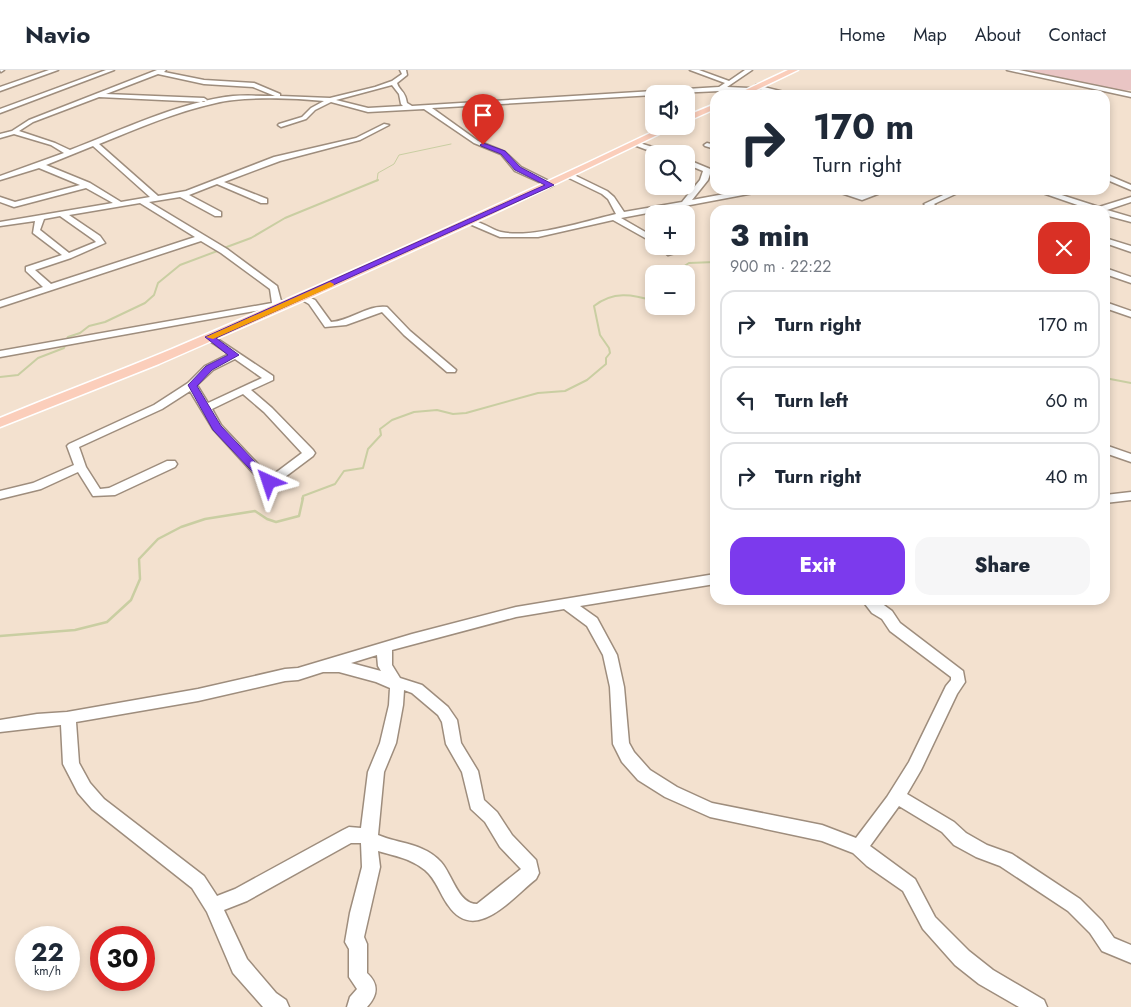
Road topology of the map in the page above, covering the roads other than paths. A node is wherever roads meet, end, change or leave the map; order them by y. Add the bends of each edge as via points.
1 (55, 70) edge
2 (85, 70) edge
3 (110, 70) edge
4 (403, 70) edge
5 (693, 70) edge
6 (749, 70) edge
7 (794, 70) edge
8 (1010, 70) edge
9 (159, 71) edge
10 (710, 72) edge
11 (100, 74) junction
12 (205, 74) dead end
13 (222, 82) junction
14 (394, 82) junction
15 (730, 83) junction
16 (2, 87) edge
17 (720, 89) junction
18 (753, 89) junction
19 (759, 90) edge
20 (1107, 90) edge
21 (1110, 91) edge
22 (21, 92) dead end
23 (29, 94) dead end
24 (97, 95) junction
25 (1131, 95) edge
26 (36, 96) junction
27 (282, 97) junction
28 (330, 100) junction
29 (215, 101) junction
30 (427, 108) junction
31 (710, 108) edge
32 (414, 109) junction
33 (0, 111) edge
34 (695, 115) edge
35 (281, 125) dead end
36 (386, 125) dead end
37 (14, 132) junction
38 (654, 135) edge
39 (0, 136) edge
40 (94, 144) junction
41 (636, 144) junction
42 (645, 147) edge
43 (70, 153) junction
44 (39, 165) junction
45 (695, 165) edge
46 (710, 172) edge
47 (710, 173) edge
48 (570, 175) junction
49 (0, 178) edge
50 (1110, 178) edge
51 (218, 182) junction
52 (1110, 183) edge
53 (1120, 183) junction
54 (87, 185) junction
55 (550, 185) junction
56 (1131, 188) edge
57 (181, 194) junction
58 (727, 195) edge
59 (852, 195) edge
60 (870, 195) edge
61 (949, 195) edge
62 (1054, 195) edge
63 (156, 198) junction
64 (0, 199) edge
65 (1131, 199) edge
66 (142, 201) junction
67 (264, 201) dead end
68 (685, 203) junction
69 (120, 204) junction
70 (14, 205) junction
71 (929, 205) edge
72 (1084, 205) edge
73 (1110, 206) edge
74 (62, 214) junction
75 (218, 214) dead end
76 (1110, 214) edge
77 (618, 216) junction
78 (35, 218) junction
79 (1131, 220) edge
80 (469, 222) junction
81 (0, 224) edge
82 (645, 235) edge
83 (201, 238) junction
84 (1110, 242) edge
85 (1131, 249) edge
86 (68, 256) junction
87 (1110, 273) edge
88 (1131, 280) edge
89 (50, 288) junction
90 (302, 297) junction
91 (291, 302) junction
92 (0, 304) edge
93 (277, 304) junction
94 (1110, 306) edge
95 (1131, 314) edge
96 (210, 337) junction
97 (0, 354) edge
98 (235, 355) junction
99 (451, 370) dead end
100 (192, 385) junction
101 (245, 390) junction
102 (205, 408) junction
103 (0, 423) edge
104 (1110, 451) edge
105 (1131, 458) edge
106 (171, 464) dead end
107 (80, 467) junction
108 (0, 495) edge
109 (1131, 496) edge
110 (1110, 498) edge
111 (710, 580) edge
112 (568, 605) junction
113 (873, 605) edge
114 (386, 648) junction
115 (325, 667) junction
116 (396, 684) junction
117 (67, 718) junction
118 (0, 726) edge
119 (898, 797) junction
120 (370, 838) junction
121 (859, 848) junction
122 (213, 906) junction
123 (1131, 954) edge
124 (279, 1007) edge
125 (357, 1007) edge
126 (1037, 1007) edge

1 - 16 street
2 - 11 street
3 - 11 street
4 - 14 street via 405,74
5 - 10 street
6 - 15 street
7 - 18 main road
8 - 20 street
9 - 13 street via 204,82
9 - 24 street
10 - 15 street
11 - 26 street
12 - 13 street
13 - 27 street via 254,85
14 - 28 street
14 - 32 street via 404,104
15 - 17 street
16 - 22 street
17 - 18 street
17 - 30 street
18 - 19 street
21 - 25 street
23 - 26 street
24 - 29 street
24 - 37 street via 31,121
26 - 33 street
27 - 28 street
27 - 29 street
28 - 32 street via 368,110
28 - 35 street via 304,118
29 - 40 street via 161,117
30 - 32 street
30 - 55 street via 476,142 503,153 518,169
31 - 34 main road
36 - 51 street via 358,139 277,159
37 - 39 street
37 - 43 street
38 - 41 main road
40 - 43 street
40 - 63 street
41 - 42 street
41 - 48 main road
43 - 44 street
44 - 49 street
44 - 54 street
45 - 46 street
47 - 68 street
48 - 55 main road
48 - 77 street via 604,192 611,198
50 - 53 street
51 - 57 street
51 - 67 street
52 - 53 street
53 - 56 street
54 - 69 street
54 - 70 street
55 - 80 main road
57 - 63 street
57 - 75 street
58 - 68 street
59 - 60 street via 862,198
61 - 71 street
62 - 72 street
63 - 66 street
64 - 70 street
65 - 73 street
66 - 69 street
66 - 83 street
68 - 77 street
69 - 74 street
70 - 78 street
74 - 78 street
74 - 86 street via 101,243
76 - 79 street
77 - 80 street via 538,235 507,237
77 - 82 street
78 - 81 street
78 - 86 street via 36,230
80 - 90 main road
83 - 89 street
83 - 93 street via 274,288
84 - 85 street
86 - 89 street via 29,269
87 - 88 street
89 - 92 street
90 - 91 main road
90 - 99 street via 312,302 328,325 339,326 384,308 407,333
91 - 93 street
91 - 96 main road
93 - 97 street
94 - 95 street
96 - 98 street
96 - 103 main road
98 - 100 street via 209,368
98 - 101 street via 269,378
100 - 102 street
100 - 107 street via 158,406 75,444
101 - 102 street
101 - 102 street via 309,453 269,482 217,427
104 - 105 street
106 - 107 street via 104,494 97,493
107 - 108 street via 36,486
109 - 110 street
111 - 112 street
112 - 114 street via 516,612
112 - 121 street via 592,622 610,655 617,687 622,744 628,757 644,775 710,810 822,833
113 - 119 street via 888,615 895,627 958,675 958,682 951,690
114 - 115 street
114 - 116 street via 385,666
115 - 116 street via 339,666
115 - 117 street via 198,695
116 - 120 street via 396,705 388,743 376,772
116 - 120 street via 417,689 443,711 449,720 454,744 470,771 477,804 531,870 492,905 476,914 453,901 436,869 425,859 412,851 380,844
117 - 118 street
117 - 122 street via 71,764 84,788 98,804 198,882
119 - 121 street
119 - 123 street via 948,827 960,839 1006,860 1074,905 1108,944
120 - 122 street via 360,834 349,835 241,895
120 - 125 street via 371,868 354,942 358,944 358,977 367,986 366,994
121 - 126 street via 909,885 929,923 962,958 986,977
122 - 124 street via 240,966

